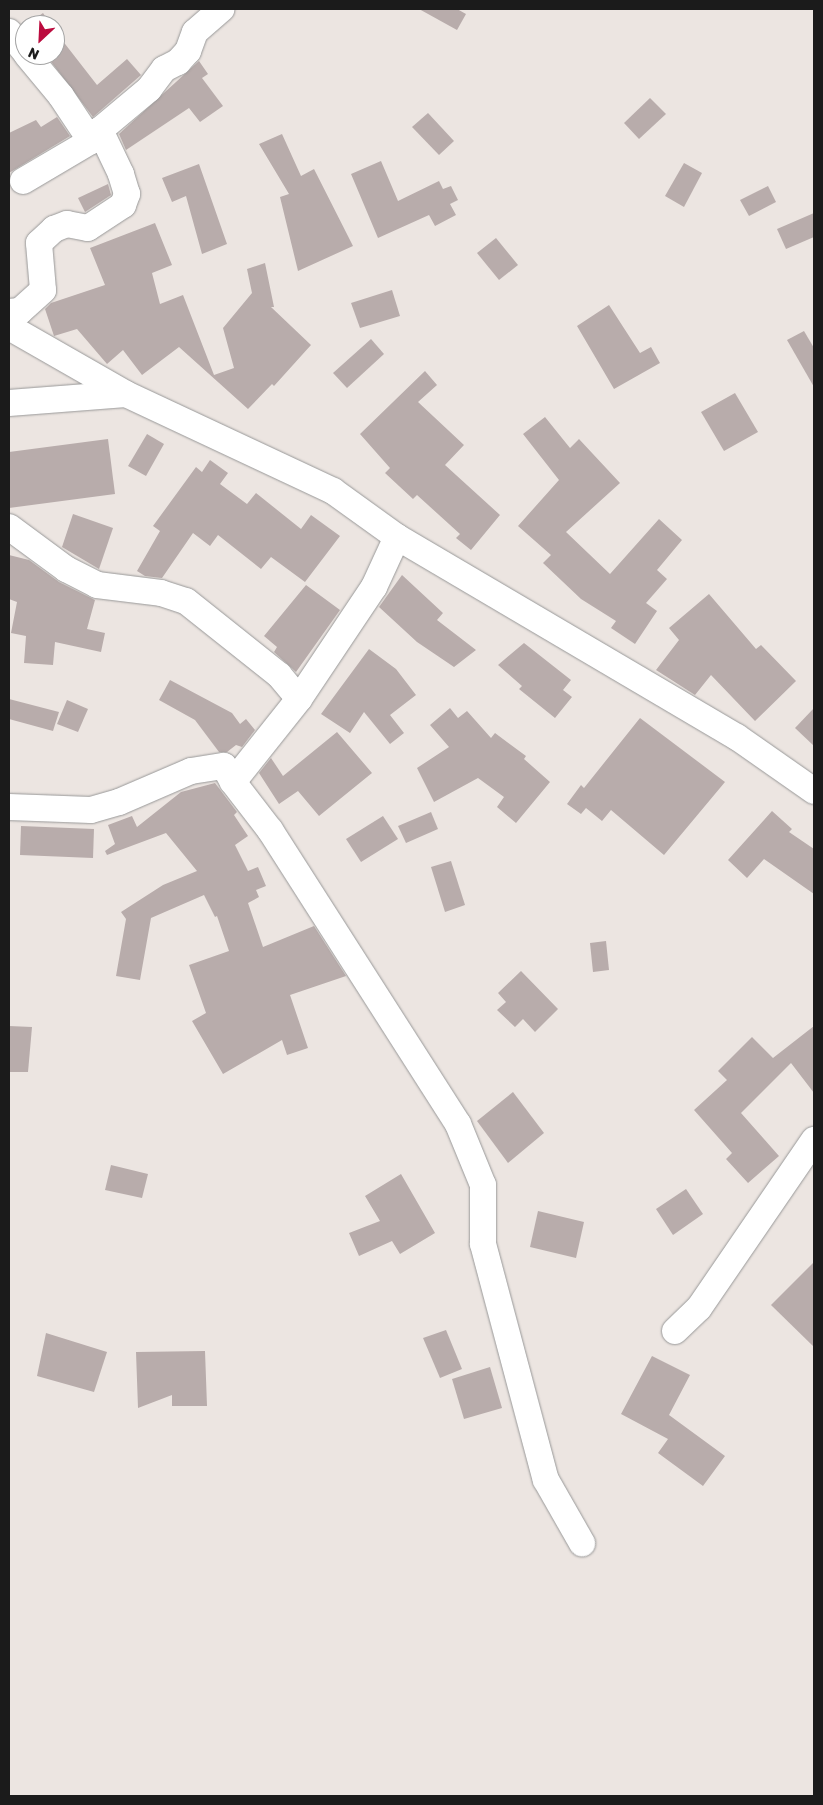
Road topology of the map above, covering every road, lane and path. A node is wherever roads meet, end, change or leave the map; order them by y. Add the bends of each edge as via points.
1 (221, 9) edge
2 (36, 65) edge
3 (95, 136) junction
4 (23, 181) dead end
5 (9, 312) edge
6 (9, 327) edge
7 (126, 394) junction
8 (9, 403) edge
9 (9, 527) edge
10 (397, 537) junction
11 (299, 699) junction
12 (233, 782) junction
13 (814, 791) edge
14 (9, 807) edge
15 (814, 1140) edge
16 (675, 1331) dead end
17 (582, 1542) dead end

1 - 3 street via 195,32 188,50 178,62 164,69 149,89
2 - 3 street
3 - 4 street
3 - 5 street via 121,174 127,194 123,206 88,228 67,224 54,229 40,243 44,290 20,311
6 - 7 street
7 - 8 street
7 - 10 street via 333,491
9 - 11 street via 66,570 97,585 161,593 186,601 279,675
10 - 11 street via 374,587
10 - 13 street via 737,737
11 - 12 street
12 - 14 street via 224,766 192,771 119,802 90,810
12 - 17 street via 270,830 458,1124 483,1185 483,1244 546,1480
15 - 16 street via 699,1308

